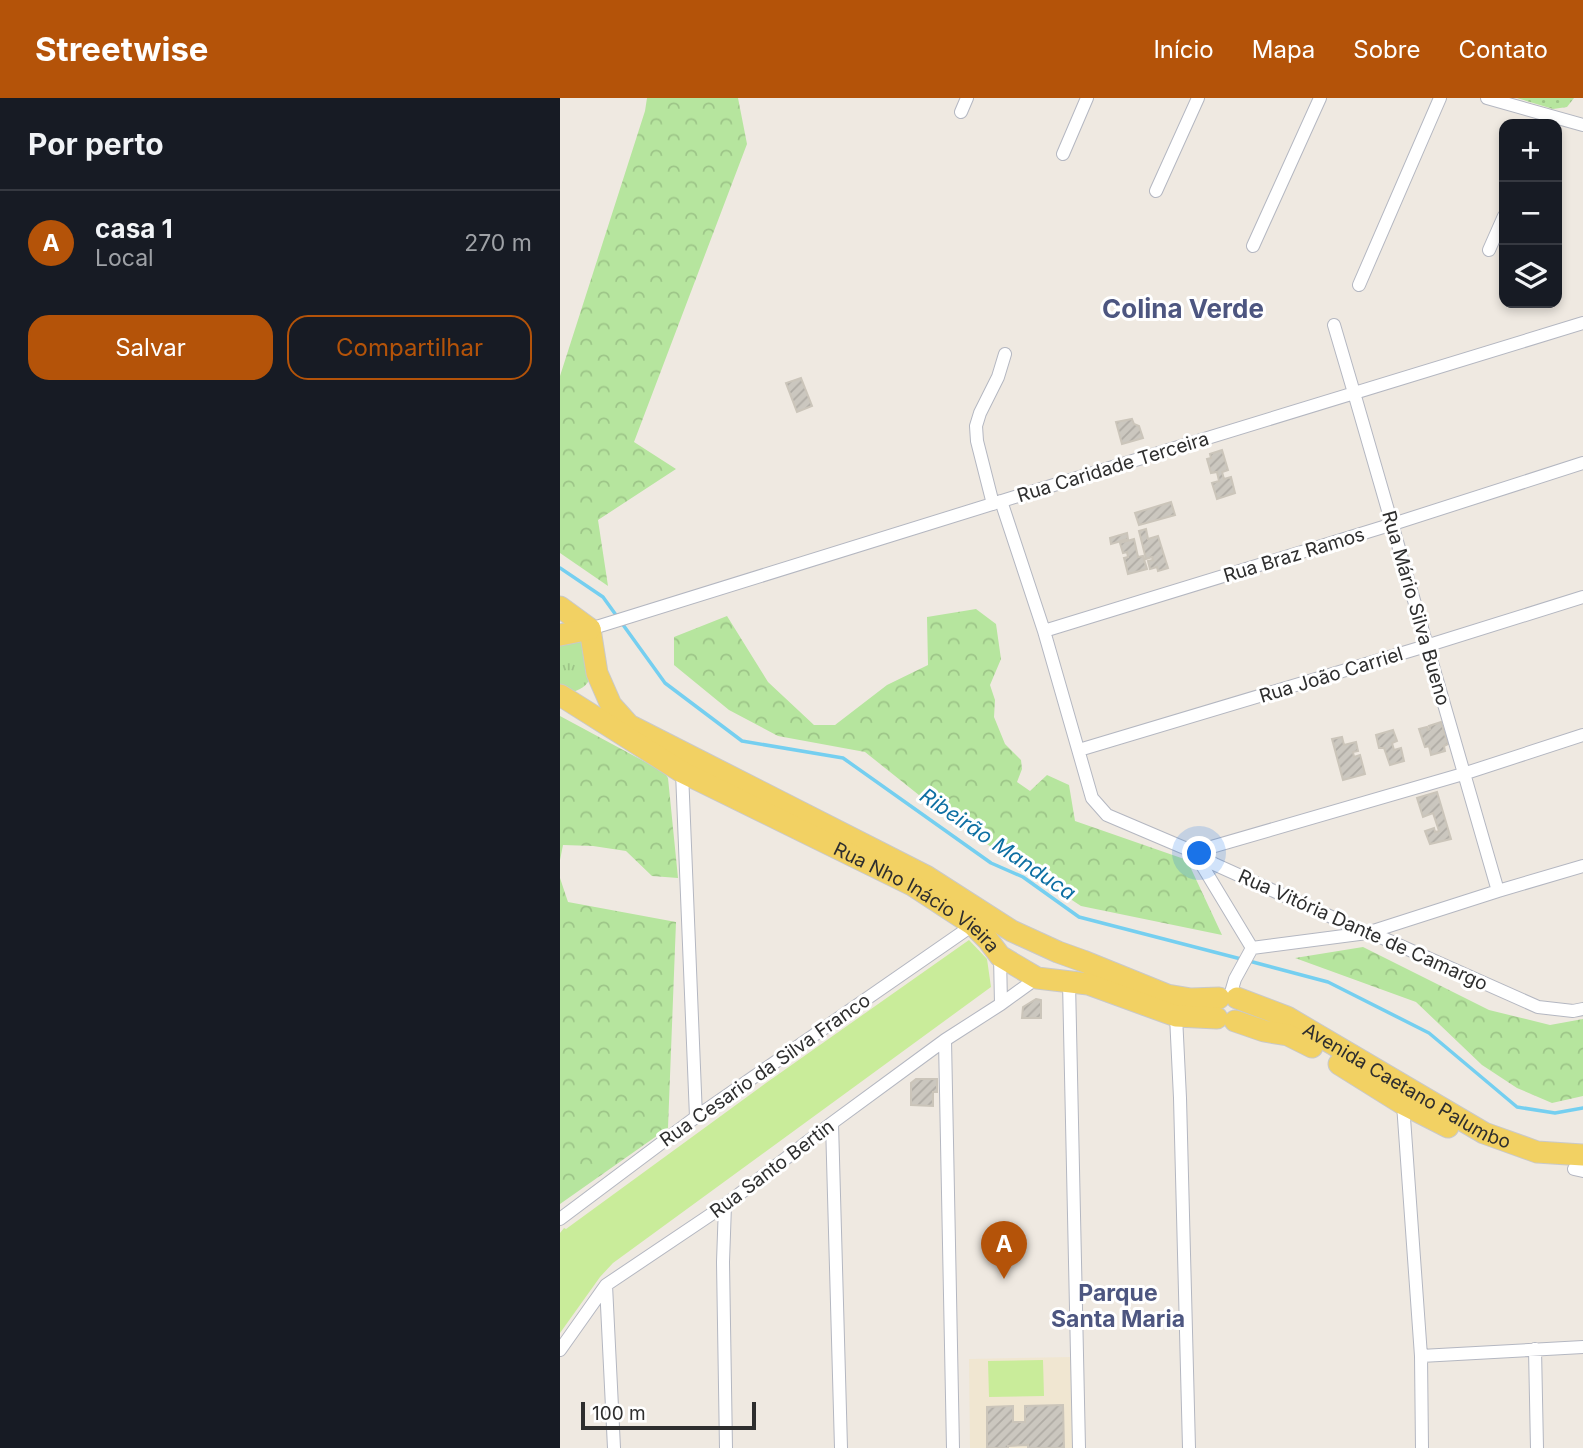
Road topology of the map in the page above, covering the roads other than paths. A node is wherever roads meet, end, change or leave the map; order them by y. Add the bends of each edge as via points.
1 (967, 98) edge
2 (1087, 98) edge
3 (1198, 98) edge
4 (1320, 98) edge
5 (1440, 98) edge
6 (1487, 98) edge
7 (961, 112) dead end
8 (1544, 119) edge
9 (1562, 122) edge
10 (1583, 125) edge
11 (1063, 154) dead end
12 (1156, 191) dead end
13 (1499, 227) edge
14 (1253, 246) dead end
15 (1489, 250) dead end
16 (1359, 285) dead end
17 (1583, 323) edge
18 (1334, 325) dead end
19 (1005, 354) dead end
20 (1354, 394) junction
21 (1583, 463) edge
22 (997, 502) junction
23 (1393, 524) junction
24 (1583, 597) edge
25 (560, 607) edge
26 (599, 626) junction
27 (1044, 631) junction
28 (560, 635) edge
29 (1426, 646) junction
30 (597, 673) junction
31 (562, 697) edge
32 (627, 731) junction
33 (1583, 735) edge
34 (1079, 750) junction
35 (682, 772) junction
36 (1463, 774) junction
37 (1194, 852) junction
38 (1583, 866) edge
39 (1498, 891) junction
40 (973, 925) junction
41 (1012, 931) junction
42 (1367, 933) junction
43 (1250, 952) junction
44 (1000, 956) junction
45 (1037, 978) junction
46 (1069, 982) junction
47 (1229, 1002) junction
48 (1001, 1004) junction
49 (1583, 1009) edge
50 (1176, 1016) junction
51 (945, 1040) junction
52 (1404, 1104) junction
53 (696, 1117) junction
54 (832, 1123) junction
55 (1581, 1166) edge
56 (725, 1205) junction
57 (560, 1219) edge
58 (606, 1285) junction
59 (1583, 1347) edge
60 (1535, 1349) junction
61 (560, 1350) edge
62 (1421, 1356) junction
63 (614, 1448) edge
64 (726, 1448) edge
65 (841, 1448) edge
66 (953, 1448) edge
67 (1079, 1448) edge
68 (1189, 1448) edge
69 (1422, 1448) edge
70 (1537, 1448) edge

1 - 7 street
2 - 11 street
3 - 12 street
4 - 14 street
5 - 16 street
6 - 8 street
9 - 10 street
13 - 15 street
17 - 20 street, Rua Caridade Terceira
18 - 20 street, Rua Mário Silva Bueno
19 - 22 street, Rua Vitória Dante de Camargo via 976,426
20 - 22 street, Rua Caridade Terceira
20 - 23 street, Rua Mário Silva Bueno
21 - 23 street, Rua Braz Ramos
22 - 26 street, Rua Caridade Terceira
22 - 27 street, Rua Vitória Dante de Camargo
23 - 27 street, Rua Braz Ramos
23 - 29 street, Rua Mário Silva Bueno
24 - 29 street, Rua João Carriel
25 - 26 main road
26 - 28 main road
26 - 30 main road
27 - 34 street, Rua Vitória Dante de Camargo
29 - 34 street, Rua João Carriel
29 - 36 street, Rua Mário Silva Bueno
30 - 31 main road via 597,690
30 - 32 main road
31 - 32 main road
32 - 35 main road, Rua Nho Inácio Vieira
32 - 41 main road, Rua Nho Inácio Vieira via 926,876
33 - 36 street
34 - 37 street, Rua Vitória Dante de Camargo via 1093,798 1107,816
35 - 40 main road, Rua Nho Inácio Vieira via 912,885
35 - 53 street
36 - 37 street
36 - 39 street, Rua Mário Silva Bueno
37 - 42 street, Rua Vitória Dante de Camargo
37 - 43 street
38 - 39 street
39 - 42 street
40 - 44 main road, Rua Nho Inácio Vieira
40 - 53 street, Rua Cesario da Silva Franco
41 - 44 main road
41 - 47 main road, Rua Nho Inácio Vieira via 1167,995
42 - 43 street
42 - 49 street, Rua Vitória Dante de Camargo via 1538,1007
43 - 47 street
44 - 45 main road, Rua Nho Inácio Vieira
44 - 48 street
45 - 46 main road, Rua Nho Inácio Vieira
45 - 48 street, Rua Santo Bertin
46 - 50 main road, Rua Nho Inácio Vieira via 1088,984
46 - 67 street
47 - 50 main road, Rua Nho Inácio Vieira
47 - 52 main road, Avenida Caetano Palumbo via 1264,1031 1311,1046
47 - 55 main road, Avenida Caetano Palumbo via 1287,1017 1484,1133
48 - 51 street, Rua Santo Bertin
50 - 68 street
51 - 54 street, Rua Santo Bertin
51 - 66 street
52 - 55 main road, Avenida Caetano Palumbo via 1477,1142 1528,1161
52 - 62 street
53 - 57 street, Rua Cesario da Silva Franco
54 - 56 street, Rua Santo Bertin
54 - 65 street
56 - 58 street, Rua Santo Bertin
56 - 64 street
58 - 61 street, Rua Santo Bertin
58 - 63 street
59 - 60 street
60 - 62 street
60 - 70 street
62 - 69 street

